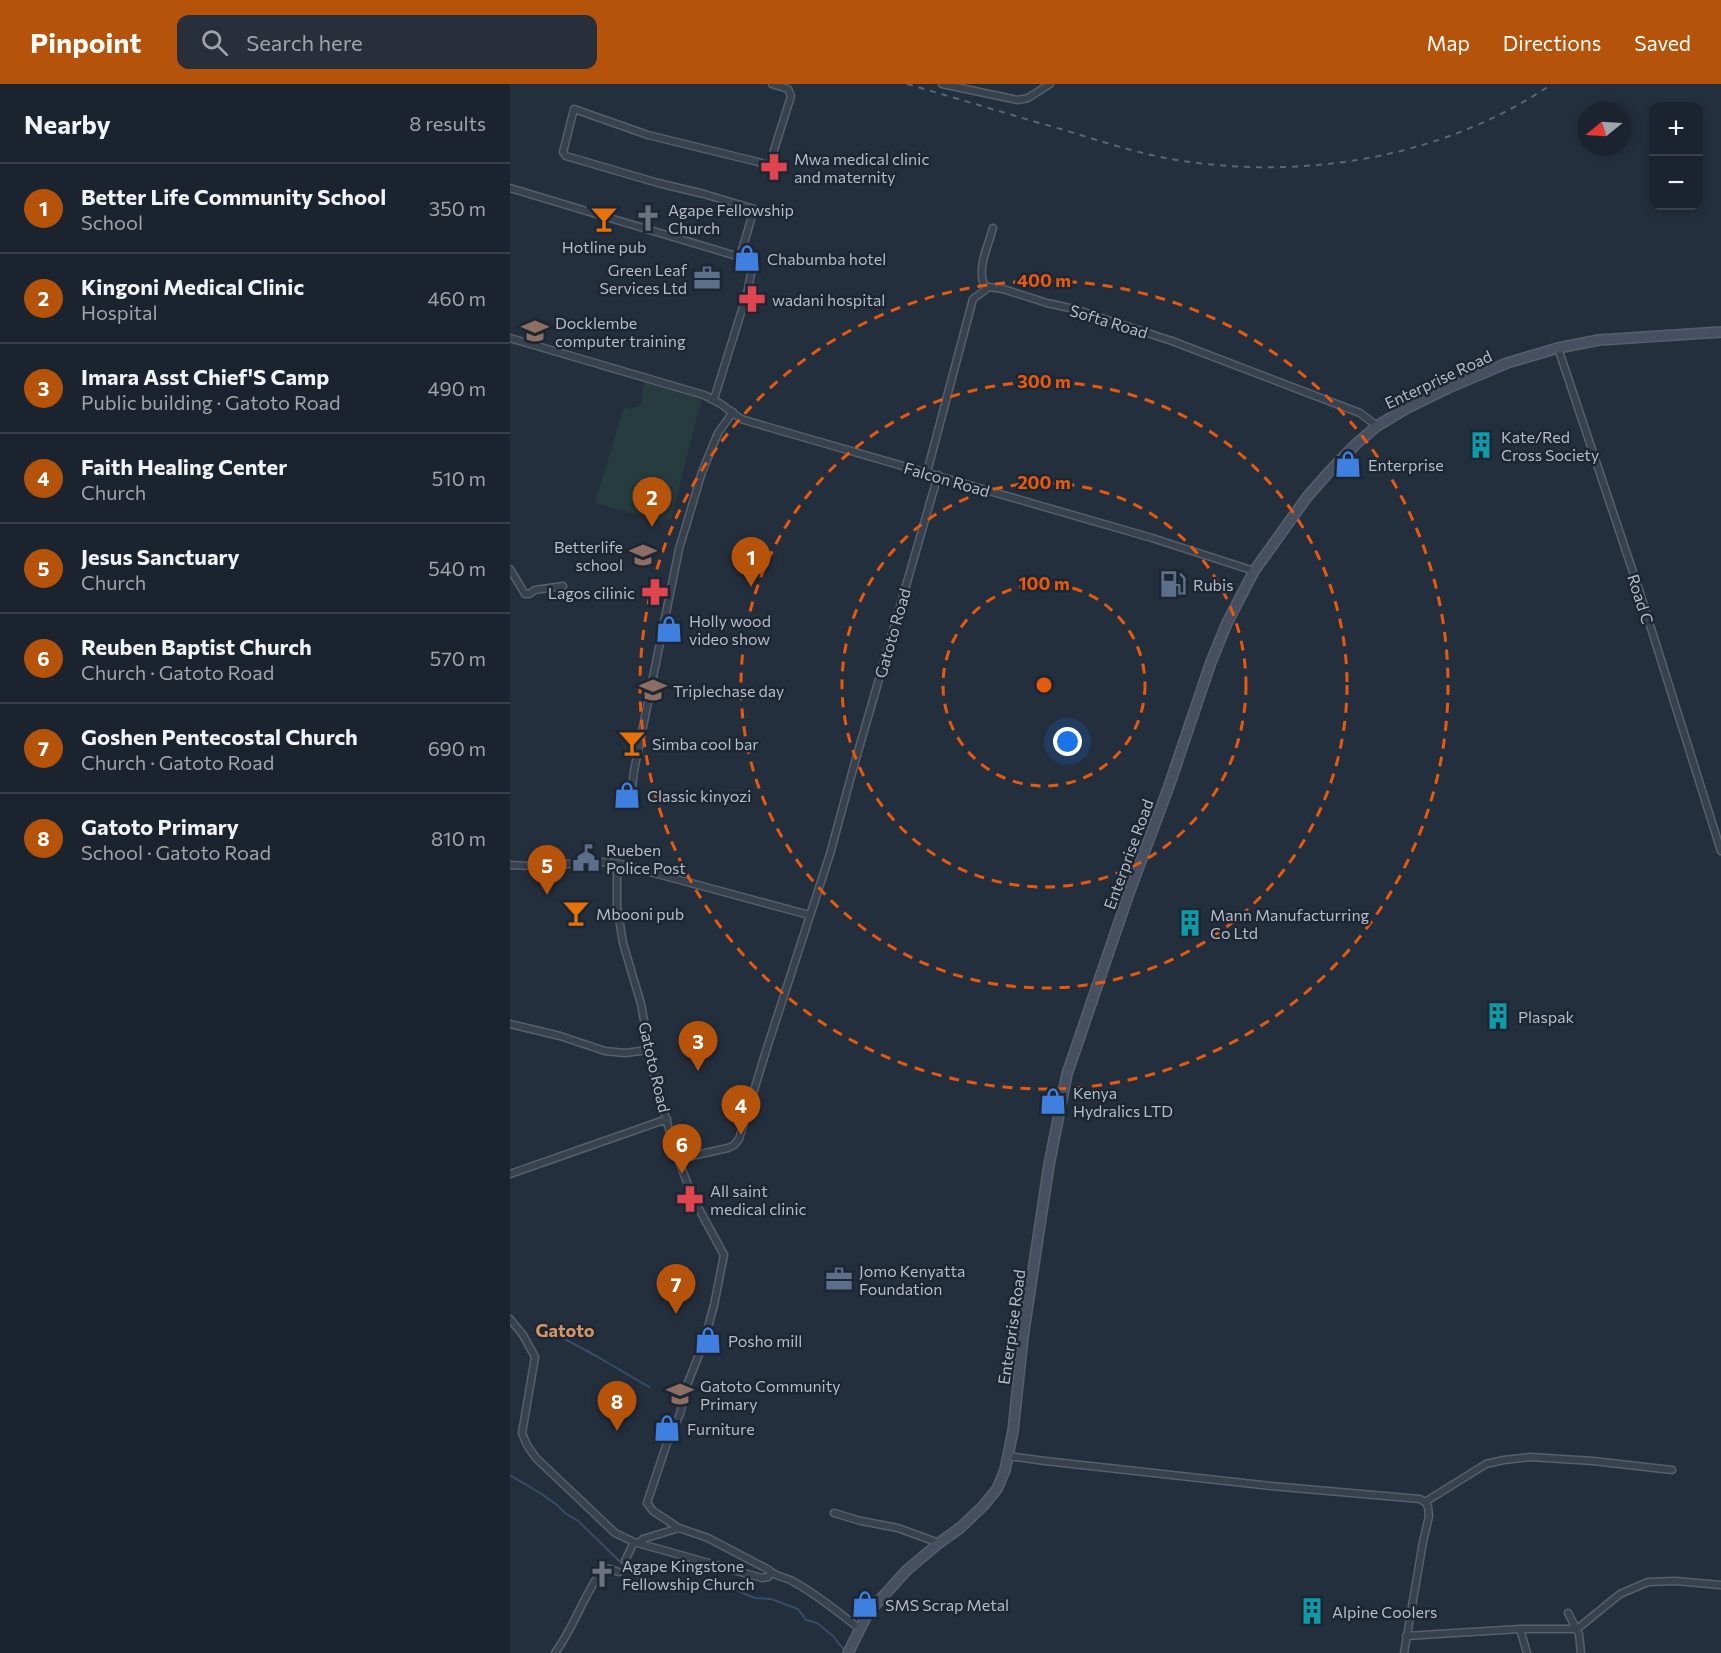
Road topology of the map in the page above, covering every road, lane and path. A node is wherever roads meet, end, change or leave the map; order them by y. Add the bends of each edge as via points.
1 (772, 84) edge
2 (942, 84) edge
3 (1050, 84) edge
4 (510, 188) edge
5 (993, 228) dead end
6 (740, 257) junction
7 (989, 287) junction
8 (1721, 332) edge
9 (510, 338) edge
10 (1558, 348) junction
11 (714, 399) junction
12 (733, 412) junction
13 (1377, 426) junction
14 (927, 472) junction
15 (938, 475) junction
16 (510, 569) edge
17 (1254, 571) junction
18 (563, 586) dead end
19 (631, 795) dead end
20 (1721, 851) edge
21 (617, 862) junction
22 (510, 865) edge
23 (809, 915) junction
24 (510, 1024) edge
25 (649, 1050) junction
26 (667, 1119) junction
27 (678, 1159) junction
28 (510, 1174) edge
29 (510, 1319) edge
30 (1008, 1455) junction
31 (1672, 1470) dead end
32 (1425, 1502) junction
33 (834, 1513) dead end
34 (679, 1528) junction
35 (636, 1542) junction
36 (939, 1543) junction
37 (625, 1561) dead end
38 (619, 1572) dead end
39 (771, 1573) junction
40 (1721, 1585) edge
41 (1568, 1613) dead end
42 (860, 1629) junction
43 (1520, 1629) junction
44 (1576, 1629) junction
45 (1406, 1636) junction
46 (555, 1653) edge
47 (848, 1653) edge
48 (1404, 1653) edge
49 (1527, 1653) edge
50 (1581, 1653) edge

1 - 6 street via 788,89 791,96 769,166 648,135 574,109 563,152 754,209
2 - 3 street via 1018,100
4 - 6 street
5 - 7 street via 981,271 984,285
6 - 11 street via 749,265 748,291
7 - 13 street, Softa Road via 1173,341 1360,412
7 - 14 street via 973,299
8 - 10 main road, Enterprise Road via 1599,340
9 - 11 street, Falcon Road
10 - 13 main road, Enterprise Road via 1507,363 1448,388
10 - 20 street, Road C
11 - 12 street, Falcon Road
12 - 14 street, Falcon Road via 741,419
12 - 19 street via 718,433 702,472 679,549
13 - 17 main road, Enterprise Road via 1307,497
14 - 15 street, Falcon Road
15 - 17 street, Falcon Road
15 - 23 street, Gatoto Road
16 - 18 street via 525,594
17 - 30 main road, Enterprise Road via 1211,662 1067,1074 1049,1165
21 - 22 street
21 - 23 street
21 - 25 street, Gatoto Road via 617,906 623,943 641,1004
23 - 27 street, Gatoto Road via 739,1139 728,1148
24 - 25 street via 605,1051
25 - 26 street, Gatoto Road
26 - 27 street, Gatoto Road
26 - 28 street
27 - 34 street, Gatoto Road via 724,1255 704,1342 647,1503
29 - 35 street via 535,1358 522,1433 527,1444 536,1458 615,1533
30 - 32 street via 1410,1497
30 - 36 main road, Enterprise Road via 997,1489 960,1528
31 - 32 street via 1530,1457 1504,1460 1486,1464
32 - 45 street via 1429,1516
33 - 36 street via 898,1528
34 - 35 street
34 - 39 street, Gatoto Road via 708,1538
35 - 37 street
35 - 39 street via 762,1578
36 - 42 main road, Enterprise Road via 883,1595
38 - 46 street via 602,1570
39 - 42 street, Gatoto Road via 793,1581
40 - 44 street via 1648,1582 1620,1594
41 - 44 street
42 - 47 main road, Enterprise Road
43 - 44 street
43 - 45 street
43 - 49 street
44 - 50 street
45 - 48 street

